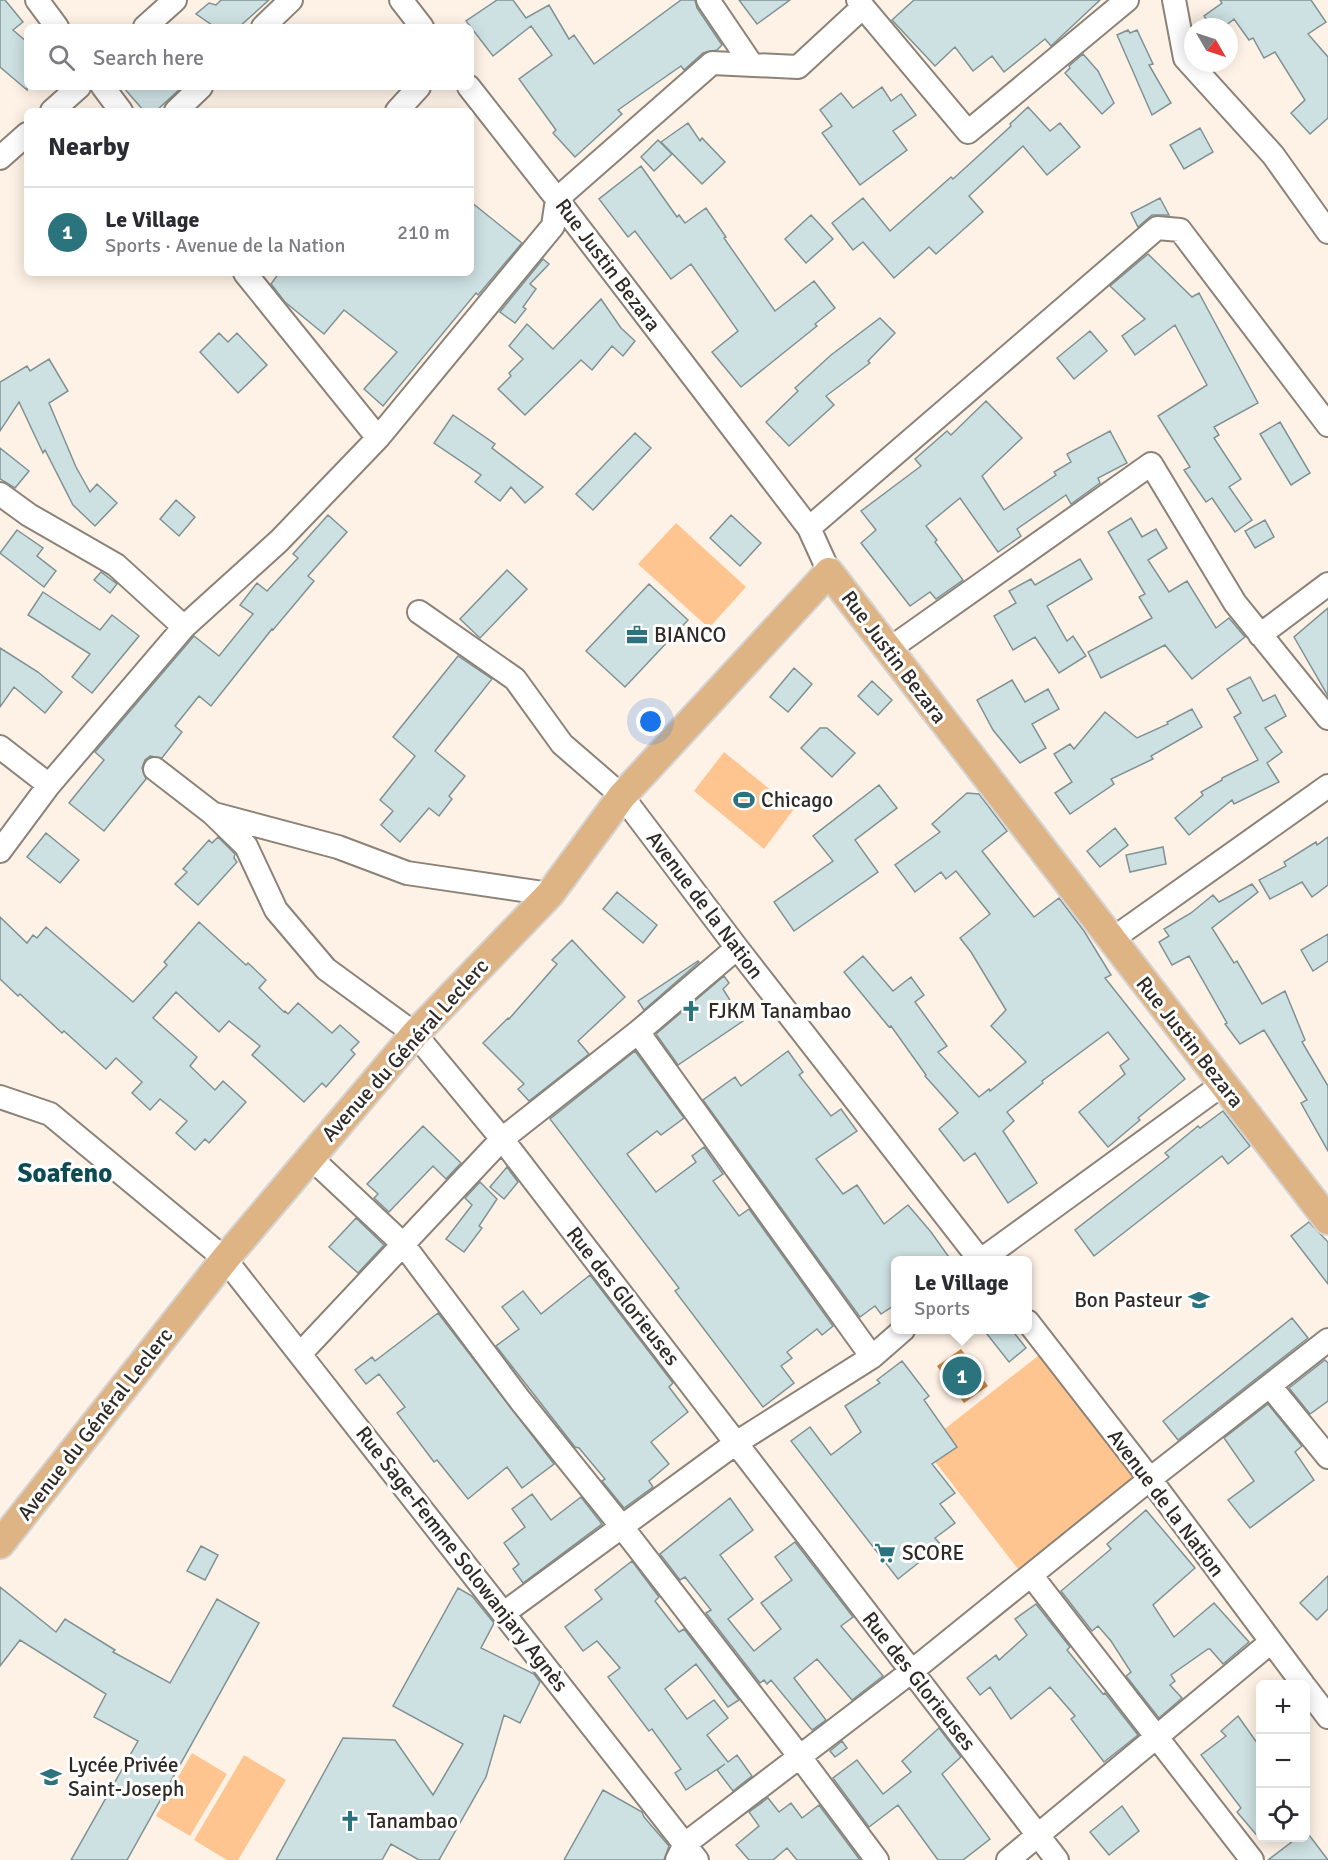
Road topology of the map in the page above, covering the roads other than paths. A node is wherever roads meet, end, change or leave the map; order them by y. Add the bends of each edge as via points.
1 (37, 0) edge
2 (175, 0) edge
3 (291, 0) edge
4 (401, 0) edge
5 (708, 0) edge
6 (1127, 0) edge
7 (1174, 0) edge
8 (860, 4) edge
9 (55, 24) edge
10 (148, 24) edge
11 (266, 24) edge
12 (420, 24) edge
13 (752, 65) junction
14 (76, 90) edge
15 (105, 90) edge
16 (198, 90) edge
17 (416, 90) edge
18 (471, 90) edge
19 (55, 108) edge
20 (119, 108) edge
21 (179, 108) edge
22 (400, 108) edge
23 (24, 137) edge
24 (0, 158) edge
25 (557, 198) junction
26 (1328, 232) edge
27 (247, 276) edge
28 (1328, 425) edge
29 (378, 438) junction
30 (0, 494) edge
31 (809, 528) junction
32 (829, 572) junction
33 (1328, 584) edge
34 (419, 612) dead end
35 (184, 627) junction
36 (1260, 635) junction
37 (888, 650) junction
38 (1328, 718) edge
39 (0, 747) edge
40 (155, 769) dead end
41 (49, 785) junction
42 (1328, 786) edge
43 (622, 796) junction
44 (212, 813) junction
45 (0, 851) edge
46 (550, 894) junction
47 (1111, 940) junction
48 (737, 948) junction
49 (638, 1032) junction
50 (415, 1034) junction
51 (1223, 1084) junction
52 (0, 1097) edge
53 (502, 1139) junction
54 (310, 1157) junction
55 (1328, 1220) edge
56 (403, 1244) junction
57 (978, 1256) edge
58 (986, 1256) edge
59 (225, 1259) junction
60 (1032, 1327) edge
61 (897, 1334) edge
62 (1328, 1340) edge
63 (301, 1353) junction
64 (872, 1357) junction
65 (1270, 1386) junction
66 (736, 1443) junction
67 (1328, 1457) edge
68 (1150, 1479) junction
69 (622, 1527) junction
70 (0, 1544) edge
71 (1031, 1575) junction
72 (504, 1613) junction
73 (1271, 1642) junction
74 (912, 1671) junction
75 (1300, 1680) edge
76 (1310, 1694) edge
77 (1328, 1717) edge
78 (1157, 1737) junction
79 (800, 1757) junction
80 (1038, 1836) junction
81 (687, 1855) edge
82 (877, 1860) edge
83 (1008, 1860) edge
84 (1057, 1860) edge
85 (1252, 1860) edge

1 - 9 street
2 - 10 street
3 - 11 street
4 - 12 street
5 - 13 street
6 - 8 street via 968,132
7 - 26 street via 1185,58 1273,155
8 - 13 street via 798,67
13 - 25 street via 712,63
14 - 19 street
15 - 20 street
16 - 21 street
17 - 22 street
18 - 25 street, Rue Justin Bezara
23 - 24 street
25 - 29 street via 553,226
25 - 31 street, Rue Justin Bezara
27 - 29 street
28 - 31 street via 1180,230 1157,228
29 - 35 street via 279,541
30 - 35 street via 116,566
31 - 32 street, Rue Justin Bezara
32 - 37 main road, Rue Justin Bezara
32 - 43 main road, Avenue du Général Leclerc
33 - 36 street
34 - 43 street, Avenue de la Nation via 515,679 562,744
35 - 41 street
36 - 37 street via 1235,603 1151,464
36 - 38 street
37 - 47 main road, Rue Justin Bezara
39 - 41 street
40 - 44 street, Rue des Glorieuses
41 - 45 street
42 - 47 street
43 - 46 main road, Avenue du Général Leclerc
43 - 48 street, Avenue de la Nation
44 - 46 street via 338,847 407,873
44 - 50 street, Rue des Glorieuses via 246,846 276,909 326,969
46 - 50 main road, Avenue du Général Leclerc
47 - 51 main road, Rue Justin Bezara
48 - 49 street
48 - 57 street, Avenue de la Nation
49 - 53 street
49 - 64 street
50 - 53 street, Rue des Glorieuses
50 - 54 main road, Avenue du Général Leclerc
51 - 55 main road, Rue Justin Bezara
51 - 58 street
52 - 59 street, Rue Sage-Femme Solowanjary Agnès via 50,1114
53 - 56 street
53 - 66 street, Rue des Glorieuses
54 - 56 street
54 - 59 main road, Avenue du Général Leclerc
56 - 63 street
56 - 69 street
59 - 63 street, Rue Sage-Femme Solowanjary Agnès
59 - 70 main road, Avenue du Général Leclerc
60 - 68 street, Avenue de la Nation
61 - 64 street
62 - 65 street
63 - 72 street, Rue Sage-Femme Solowanjary Agnès
64 - 66 street
65 - 67 street
65 - 68 street
66 - 69 street
66 - 74 street, Rue des Glorieuses
68 - 71 street
68 - 73 street, Avenue de la Nation
69 - 72 street
69 - 79 street
71 - 74 street
71 - 78 street
72 - 81 street, Rue Sage-Femme Solowanjary Agnès
73 - 75 street, Avenue de la Nation
73 - 78 street
74 - 79 street
74 - 80 street, Rue des Glorieuses
76 - 77 street, Avenue de la Nation
78 - 80 street
78 - 85 street
79 - 81 street
79 - 82 street
80 - 83 street
80 - 84 street, Rue des Glorieuses

